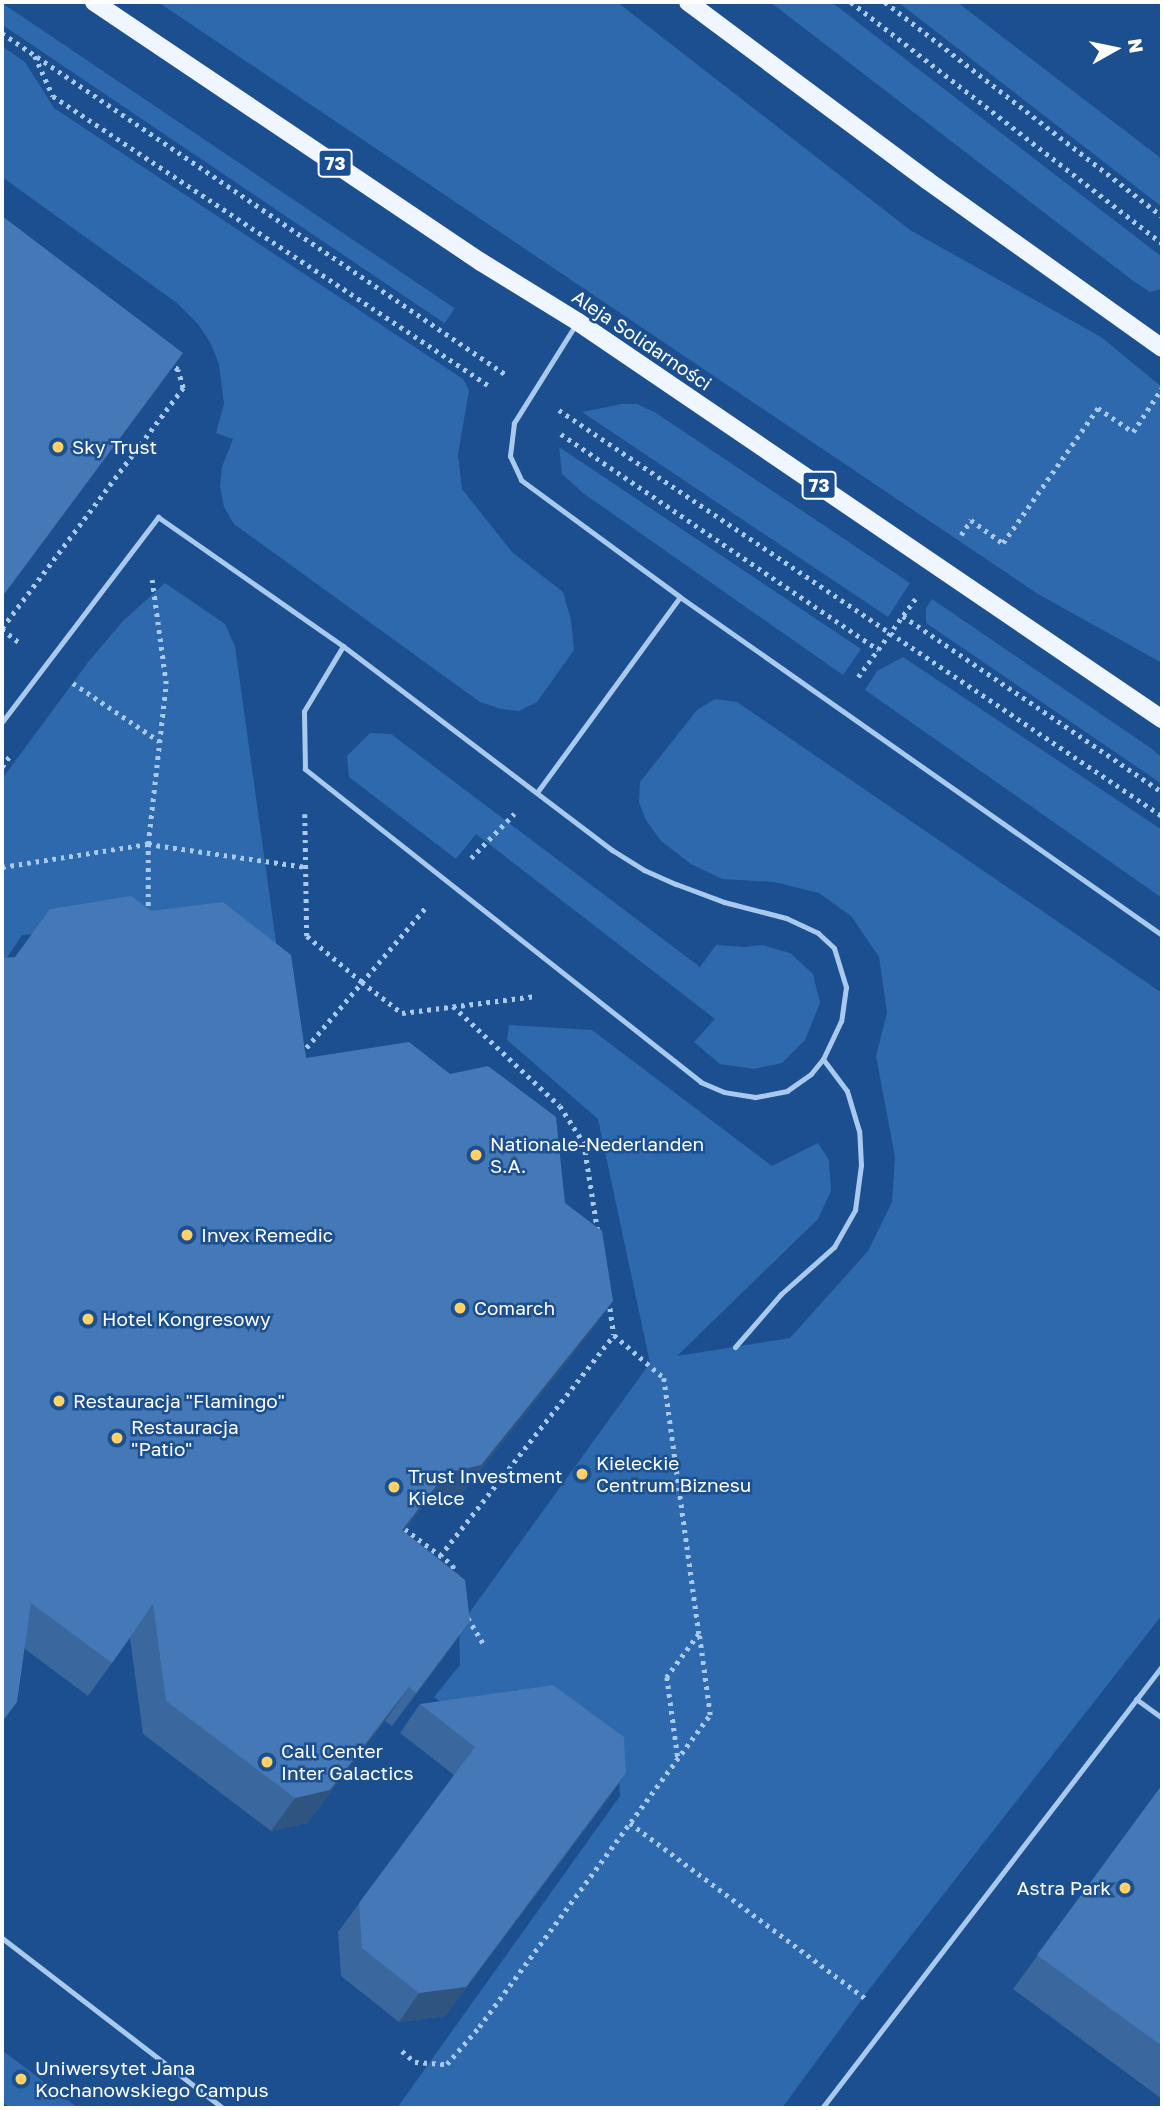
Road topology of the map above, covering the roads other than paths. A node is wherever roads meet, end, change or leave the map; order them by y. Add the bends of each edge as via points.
1 (94, 2) edge
2 (688, 2) edge
3 (578, 321) junction
4 (1162, 348) edge
5 (680, 597) junction
6 (343, 646) junction
7 (1162, 719) edge
8 (2, 722) edge
9 (538, 791) junction
10 (1162, 935) edge
11 (823, 1059) junction
12 (735, 1347) dead end
13 (1162, 1666) edge
14 (1136, 1699) junction
15 (1162, 1718) edge
16 (2, 1938) edge
17 (223, 2108) edge
18 (822, 2108) edge

1 - 3 main road, Aleja Solidarności / 73
2 - 4 main road
3 - 5 lane via 514,423 513,467 530,488
3 - 7 main road, Aleja Solidarności / 73
5 - 9 lane
5 - 10 lane
6 - 8 lane via 158,517
6 - 9 lane
6 - 11 lane via 304,711 305,769 701,1082 745,1097 776,1094 803,1080
9 - 11 lane via 644,870 724,902 803,923 834,948 846,995 841,1021
11 - 12 lane via 846,1091 859,1131 861,1165 855,1210 834,1247 781,1294
13 - 14 lane
14 - 15 lane
14 - 18 lane
16 - 17 lane

